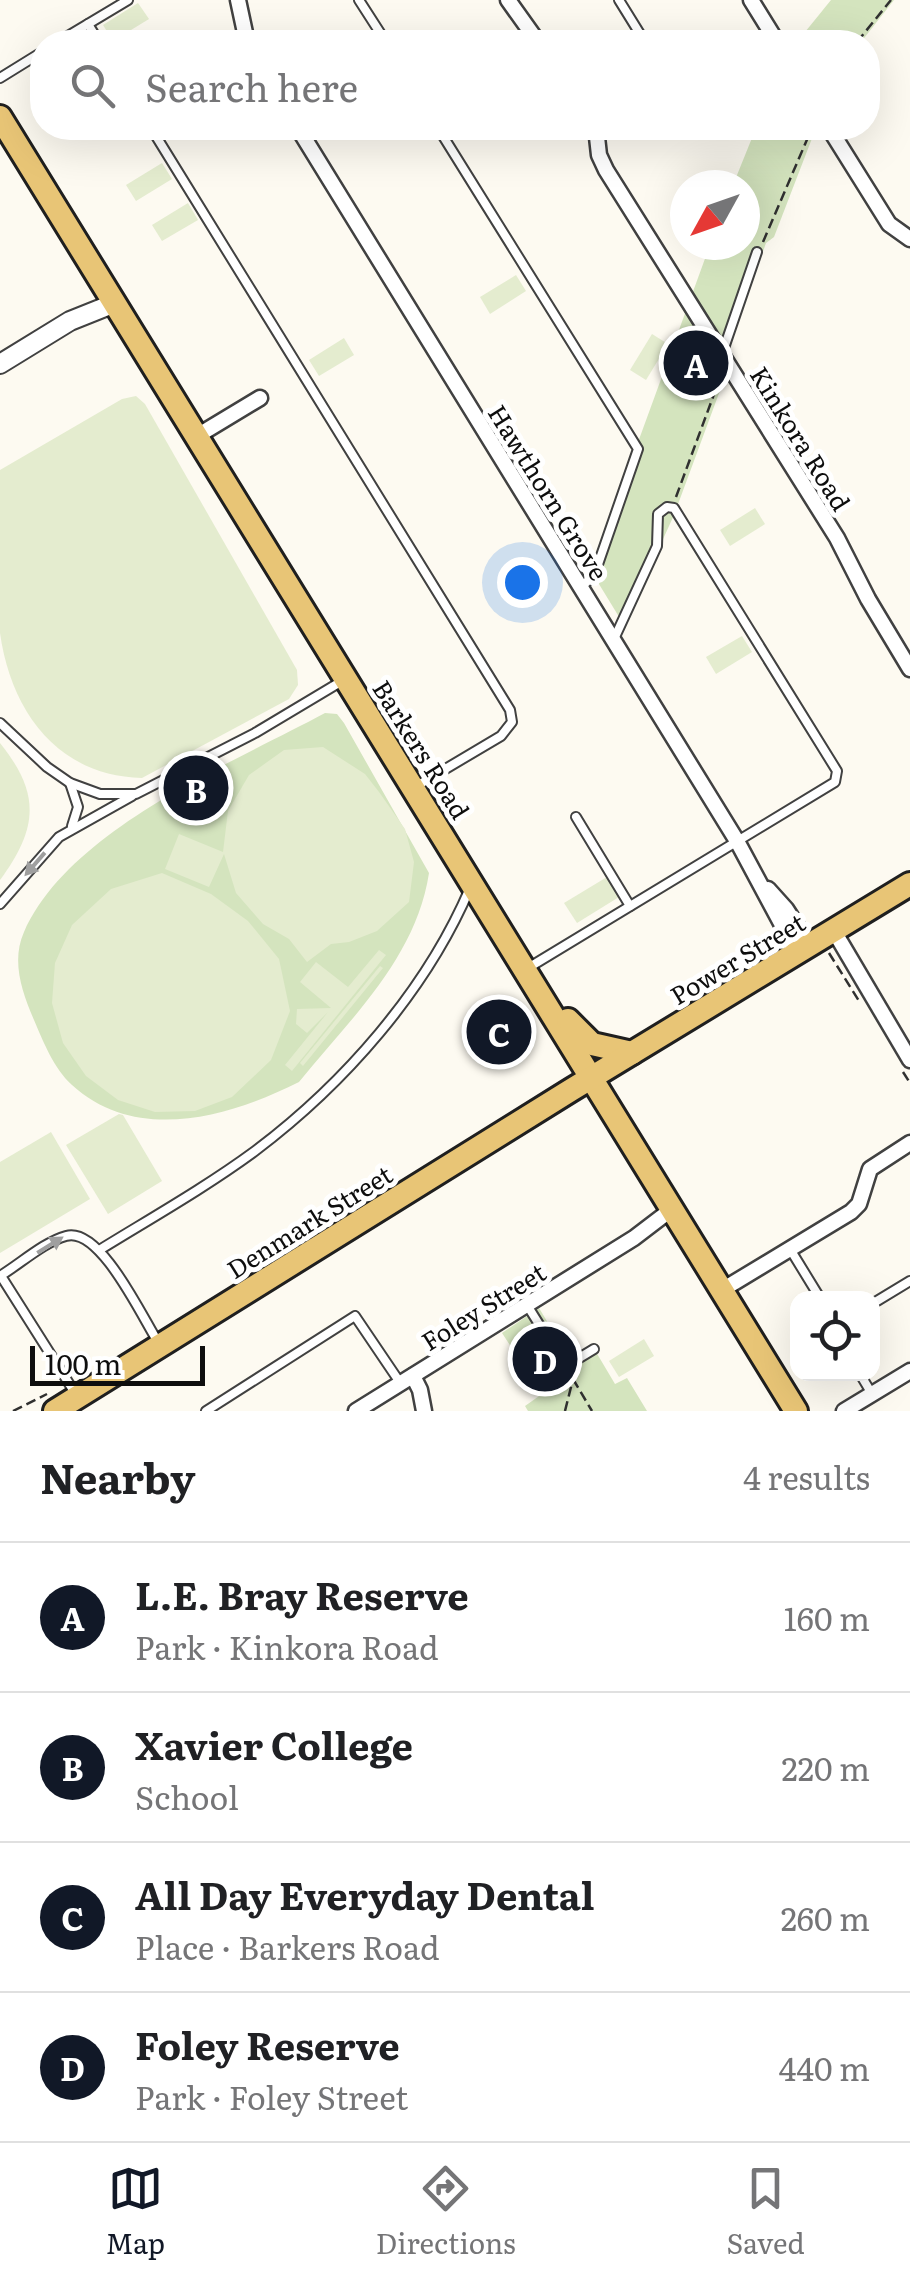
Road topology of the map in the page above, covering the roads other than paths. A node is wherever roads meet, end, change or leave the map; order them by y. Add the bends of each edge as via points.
1 (128, 0) edge
2 (238, 0) edge
3 (359, 0) edge
4 (508, 0) edge
5 (619, 0) edge
6 (751, 0) edge
7 (88, 24) junction
8 (78, 30) edge
9 (92, 30) edge
10 (244, 30) edge
11 (378, 30) edge
12 (529, 30) edge
13 (638, 30) edge
14 (770, 30) edge
15 (30, 59) edge
16 (0, 78) edge
17 (0, 117) edge
18 (158, 140) edge
19 (305, 140) edge
20 (445, 140) edge
21 (597, 140) edge
22 (836, 140) edge
23 (908, 238) edge
24 (754, 260) edge
25 (101, 280) junction
26 (115, 302) junction
27 (70, 321) junction
28 (722, 355) junction
29 (0, 364) edge
30 (260, 398) dead end
31 (198, 436) junction
32 (582, 587) junction
33 (614, 639) junction
34 (910, 669) edge
35 (346, 679) junction
36 (0, 723) edge
37 (70, 783) junction
38 (413, 788) junction
39 (136, 794) junction
40 (576, 817) dead end
41 (70, 828) junction
42 (737, 841) junction
43 (472, 884) junction
44 (910, 884) edge
45 (0, 904) edge
46 (630, 906) junction
47 (817, 941) junction
48 (529, 978) junction
49 (632, 1053) junction
50 (910, 1060) edge
51 (592, 1078) junction
52 (910, 1143) edge
53 (674, 1214) junction
54 (790, 1249) junction
55 (101, 1250) junction
56 (0, 1276) edge
57 (910, 1282) edge
58 (722, 1290) junction
59 (816, 1291) edge
60 (880, 1299) edge
61 (527, 1305) junction
62 (161, 1346) junction
63 (594, 1349) dead end
64 (565, 1366) junction
65 (910, 1370) edge
66 (406, 1380) junction
67 (864, 1381) edge
68 (538, 1383) dead end
69 (872, 1394) junction
70 (77, 1397) junction
71 (54, 1402) edge
72 (206, 1411) edge
73 (356, 1411) edge
74 (422, 1411) edge
75 (796, 1411) edge
76 (844, 1411) edge

1 - 7 lane
2 - 10 street
3 - 11 lane
4 - 12 street
5 - 13 lane
6 - 14 street
7 - 8 lane
7 - 9 lane
15 - 16 lane
17 - 25 main road, Barkers Road
18 - 38 lane via 510,710 512,722 501,736
19 - 32 street, Hawthorn Grove
20 - 32 lane via 638,449 595,573
21 - 28 street, Kinkora Road via 606,170
22 - 23 street via 889,224
24 - 28 lane
25 - 26 main road, Barkers Road
25 - 27 street via 91,302
26 - 27 street
26 - 31 main road, Barkers Road
27 - 29 street
28 - 34 street, Kinkora Road
30 - 31 street
31 - 35 main road, Barkers Road
32 - 33 street, Hawthorn Grove
33 - 42 street, Hawthorn Grove
33 - 42 lane via 657,546 658,514 672,508 837,771 835,782
35 - 38 main road, Barkers Road
35 - 39 lane
36 - 37 lane
37 - 39 lane via 100,794
37 - 41 lane via 78,807
38 - 43 main road, Barkers Road
39 - 41 lane
40 - 46 lane
41 -> 45 lane
42 - 46 lane
42 - 47 street, Hawthorn Grove via 761,881
43 - 48 main road, Barkers Road
43 - 55 lane via 407,995 318,1098 232,1167
44 - 47 main road, Power Street
46 - 48 lane
47 - 49 main road, Power Street
47 - 50 street, Hawthorn Grove via 865,988
48 - 49 main road via 592,1044
48 - 51 main road, Barkers Road
49 - 51 main road, Power Street
51 - 53 main road, Barkers Road
51 - 62 main road, Denmark Street
52 - 54 street via 870,1170 856,1208
53 - 58 main road, Barkers Road
53 - 61 street, Foley Street
54 - 58 street
54 - 59 lane
56 -> 55 lane via 64,1236 87,1238
55 - 62 lane
56 - 70 lane
57 - 60 lane
58 - 75 main road, Barkers Road
61 - 64 lane
61 - 66 street, Foley Street
62 - 70 main road, Denmark Street
63 - 64 lane
64 - 68 lane
65 - 69 street
66 - 72 lane via 356,1316
66 - 73 street, Foley Street
66 - 74 street via 420,1390
67 - 69 lane
69 - 76 street
70 - 71 main road, Denmark Street

